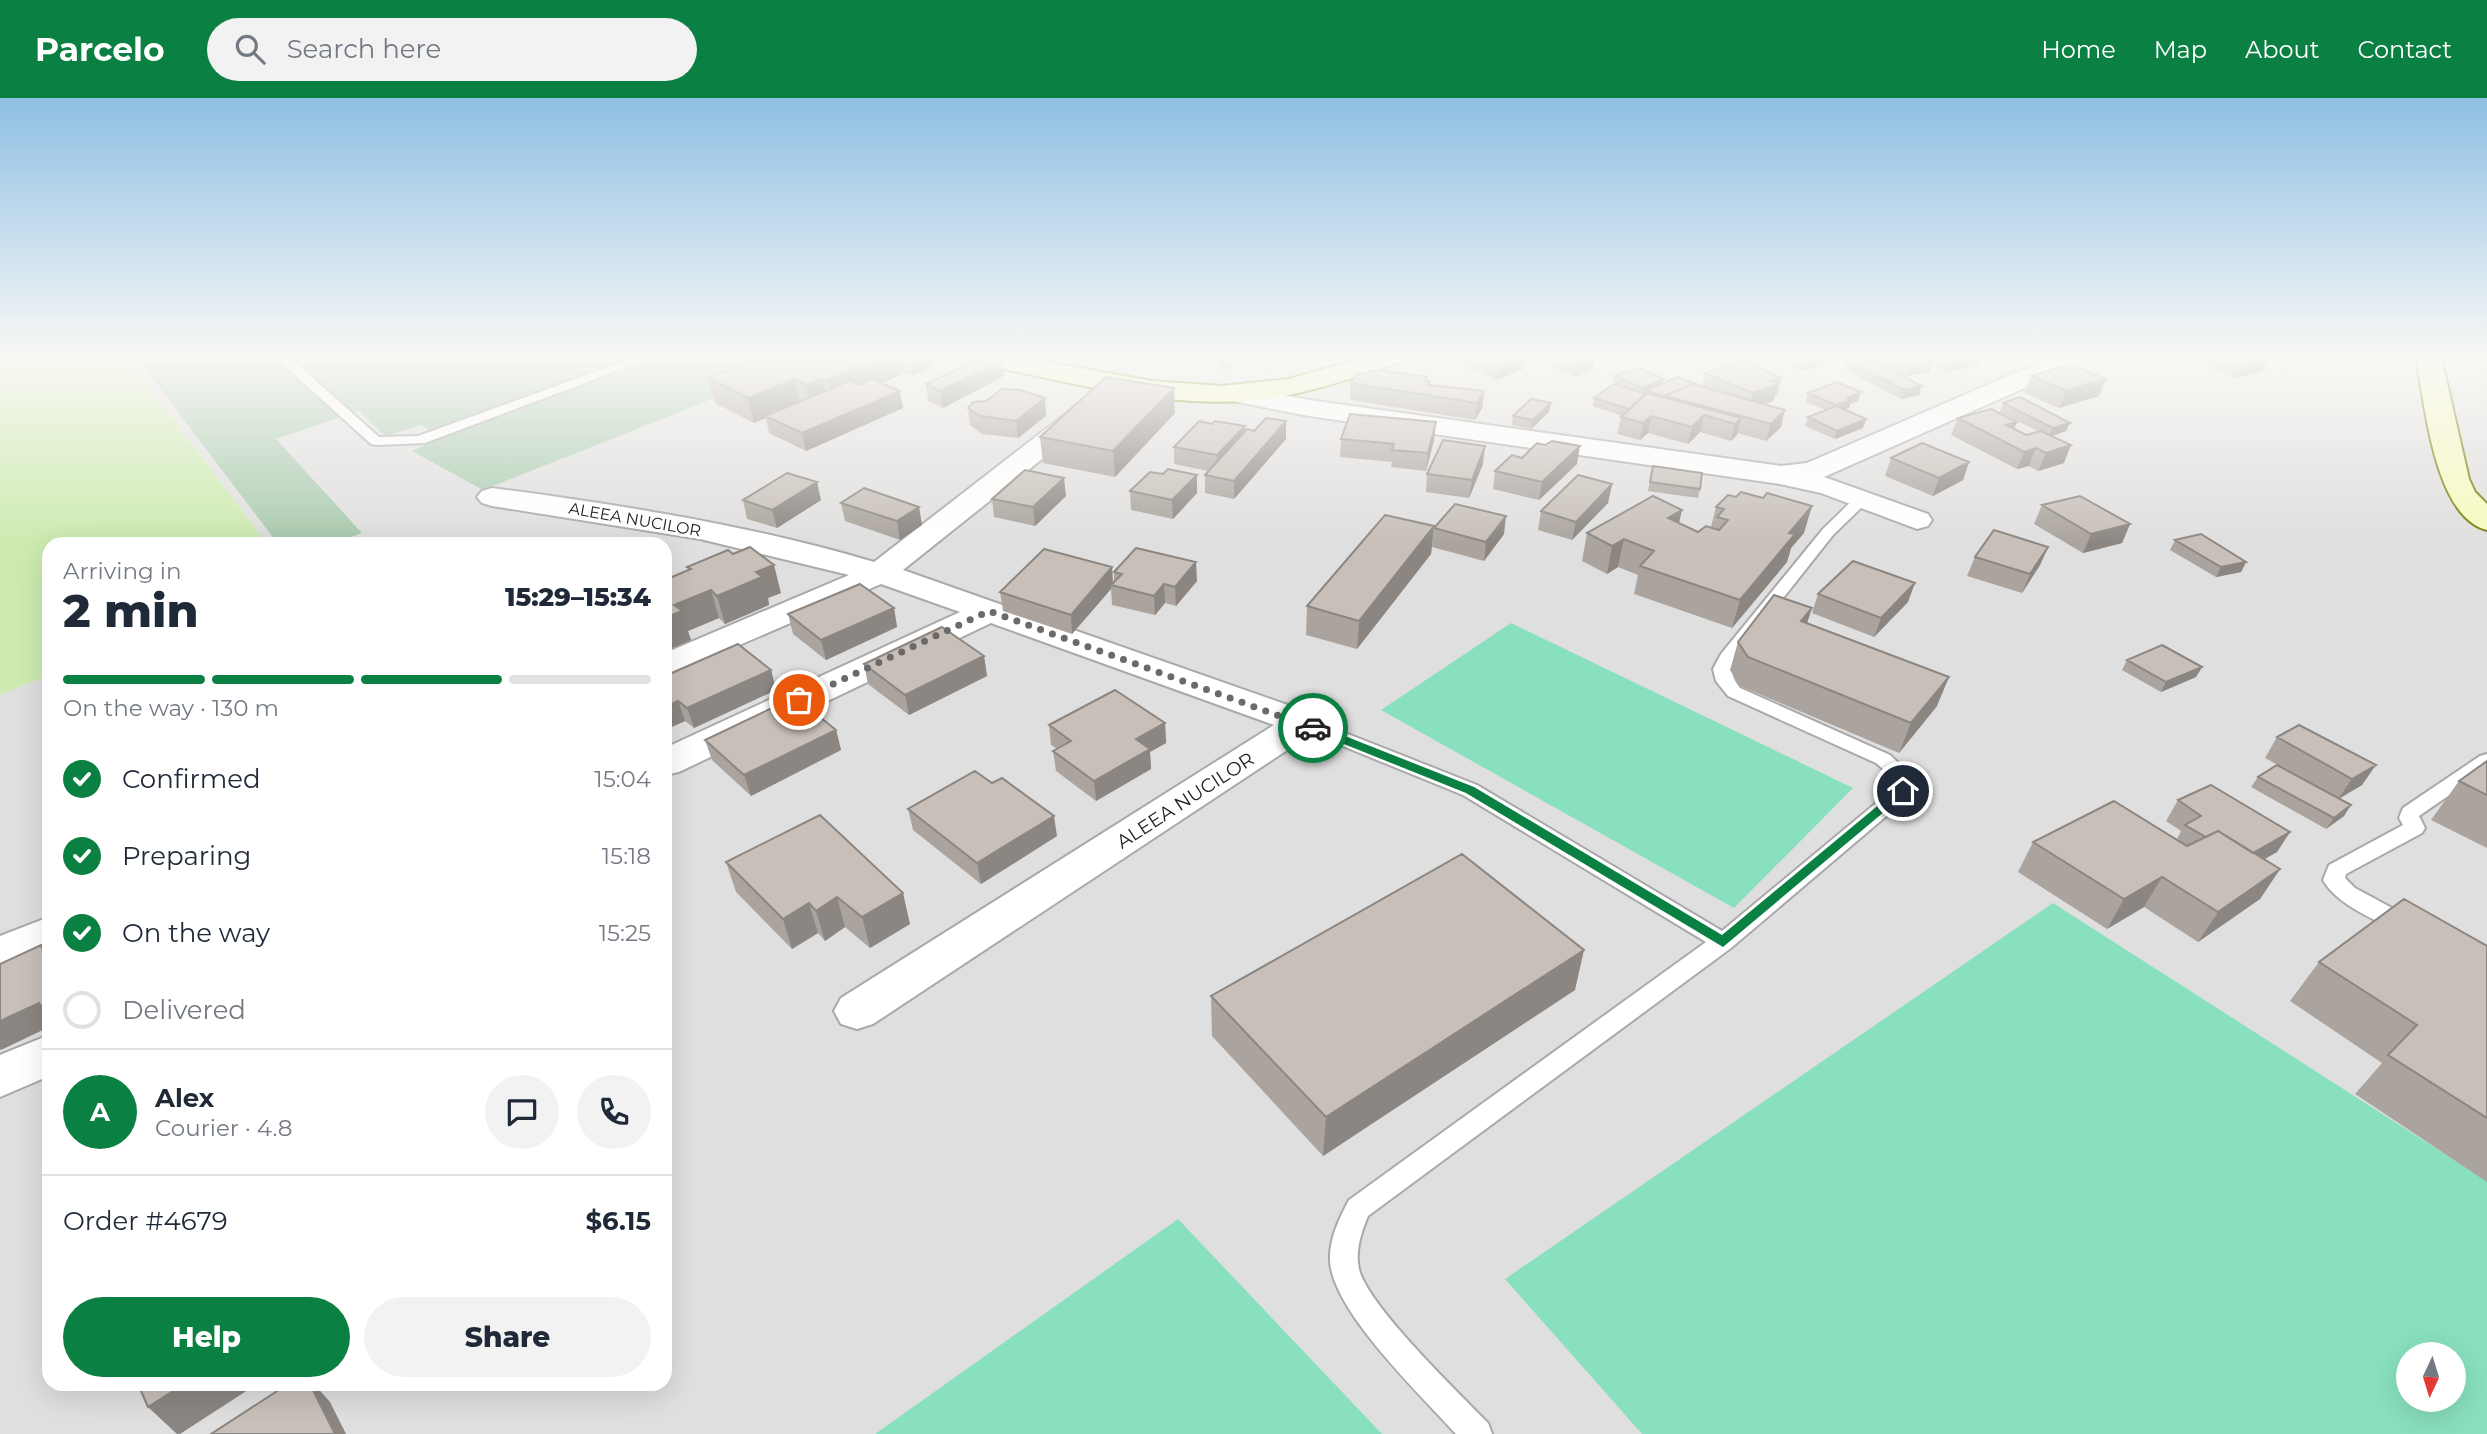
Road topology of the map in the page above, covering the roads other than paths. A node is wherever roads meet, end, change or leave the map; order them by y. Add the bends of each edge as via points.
1 (352, 419) edge
2 (477, 419) edge
3 (1075, 419) edge
4 (1389, 419) edge
5 (1931, 419) edge
6 (2442, 419) edge
7 (1780, 475) junction
8 (492, 497) dead end
9 (1862, 499) junction
10 (1917, 520) dead end
11 (2487, 521) edge
12 (778, 548) junction
13 (728, 568) edge
14 (880, 573) junction
15 (989, 611) junction
16 (672, 663) edge
17 (1303, 723) junction
18 (2487, 760) edge
19 (672, 761) edge
20 (42, 936) edge
21 (2429, 939) edge
22 (1723, 942) junction
23 (0, 954) edge
24 (858, 1011) dead end
25 (42, 1057) edge
26 (0, 1077) edge
27 (1477, 1434) edge

1 - 2 lane via 376,440 398,442 420,440
3 - 14 street
4 - 7 street
5 - 7 street via 1813,471
6 - 11 main road via 2462,495
7 - 9 street
8 - 12 street, ALEEA NUCILOR via 592,510
9 - 10 street
9 - 22 lane via 1828,532 1722,669 1734,692 1883,760 1899,774 1903,791
12 - 13 street
12 - 14 street, ALEEA NUCILOR
14 - 15 street, ALEEA NUCILOR
14 - 16 street
15 - 17 street, ALEEA NUCILOR
15 - 19 street
17 - 22 lane via 1470,790
17 - 24 street, ALEEA NUCILOR
18 - 21 lane via 2410,813 2415,828 2336,870 2334,880 2347,892
20 - 23 street
22 - 27 lane via 1359,1208 1344,1238 1345,1273 1363,1307
25 - 26 street

